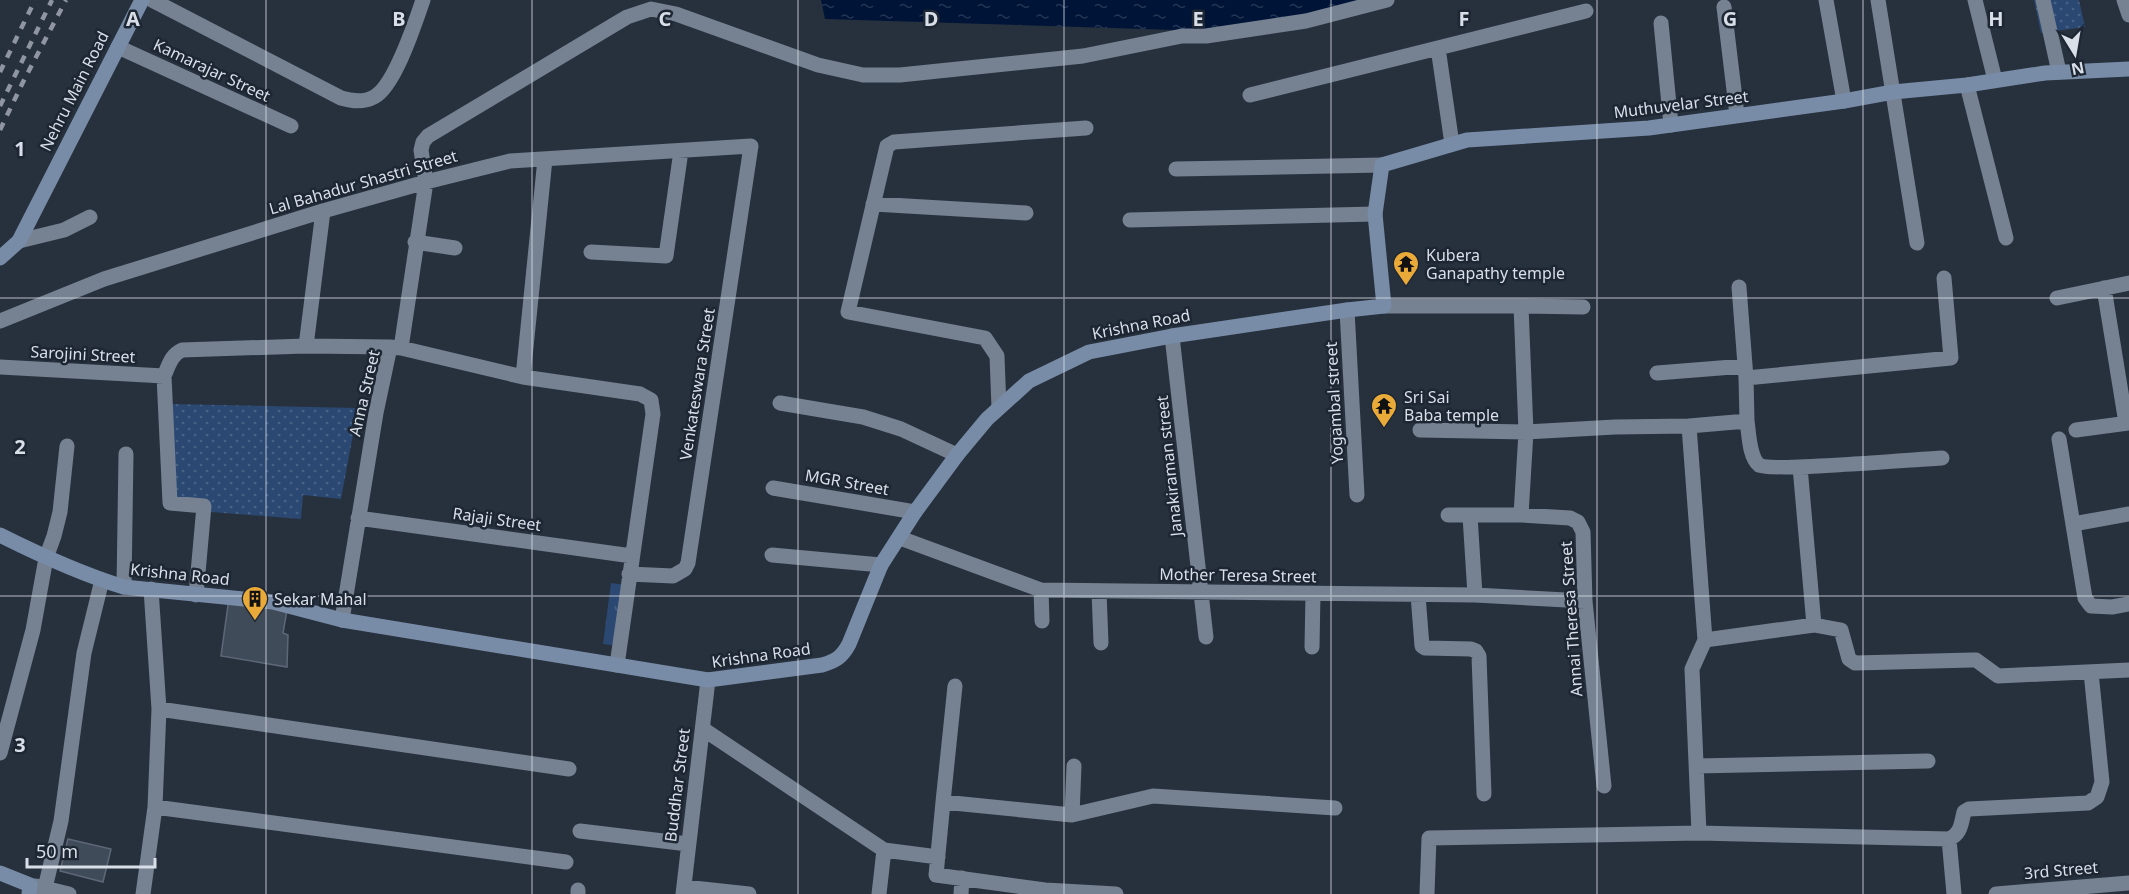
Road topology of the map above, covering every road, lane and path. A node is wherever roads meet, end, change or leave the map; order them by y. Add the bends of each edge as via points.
1 (142, 0) edge
2 (152, 0) edge
3 (423, 0) edge
4 (1387, 0) edge
5 (1826, 0) edge
6 (1878, 0) edge
7 (1976, 0) edge
8 (2043, 0) edge
9 (2124, 0) edge
10 (1724, 7) dead end
11 (1586, 11) dead end
12 (2129, 15) edge
13 (1661, 23) dead end
14 (118, 47) junction
15 (1438, 48) junction
16 (2129, 69) edge
17 (2059, 72) junction
18 (1995, 80) junction
19 (1967, 84) junction
20 (1893, 92) junction
21 (1250, 95) dead end
22 (1844, 101) junction
23 (1737, 115) junction
24 (1671, 125) junction
25 (291, 126) dead end
26 (1086, 128) dead end
27 (1452, 144) junction
28 (751, 146) joint
29 (681, 151) junction
30 (544, 159) junction
31 (1382, 165) junction
32 (1176, 169) dead end
33 (426, 182) junction
34 (873, 204) junction
35 (323, 211) junction
36 (1026, 213) dead end
37 (1375, 214) junction
38 (90, 217) dead end
39 (1130, 220) dead end
40 (2006, 238) dead end
41 (19, 241) junction
42 (416, 242) junction
43 (1917, 243) dead end
44 (455, 248) dead end
45 (591, 252) dead end
46 (0, 258) edge
47 (1944, 278) dead end
48 (2129, 283) edge
49 (1739, 287) dead end
50 (2104, 288) junction
51 (2058, 298) dead end
52 (1384, 306) junction
53 (1521, 306) junction
54 (1583, 307) dead end
55 (1347, 310) junction
56 (0, 321) edge
57 (1172, 336) junction
58 (306, 346) junction
59 (396, 347) junction
60 (0, 367) edge
61 (1746, 372) junction
62 (1657, 373) dead end
63 (164, 376) junction
64 (523, 378) junction
65 (780, 403) dead end
66 (999, 408) junction
67 (1748, 421) junction
68 (2128, 423) edge
69 (1689, 426) junction
70 (1420, 430) dead end
71 (2076, 430) dead end
72 (1526, 432) junction
73 (2059, 439) dead end
74 (67, 446) dead end
75 (126, 454) dead end
76 (957, 455) junction
77 (1942, 458) dead end
78 (1800, 466) junction
79 (773, 488) dead end
80 (1357, 495) dead end
81 (915, 512) junction
82 (2129, 514) edge
83 (1448, 515) dead end
84 (1521, 515) junction
85 (1470, 516) junction
86 (358, 518) junction
87 (2073, 524) junction
88 (0, 535) edge
89 (900, 538) junction
90 (772, 555) dead end
91 (632, 556) junction
92 (46, 558) junction
93 (881, 565) junction
94 (629, 574) junction
95 (102, 580) junction
96 (124, 587) junction
97 (151, 589) junction
98 (1041, 590) junction
99 (1100, 591) junction
100 (1201, 592) junction
101 (1313, 594) junction
102 (196, 595) junction
103 (1418, 595) junction
104 (1474, 595) junction
105 (1585, 601) junction
106 (2129, 604) edge
107 (342, 620) junction
108 (1042, 621) dead end
109 (1814, 625) junction
110 (1206, 637) dead end
111 (1705, 640) junction
112 (1101, 643) dead end
113 (1312, 646) dead end
114 (616, 665) junction
115 (2129, 670) edge
116 (2091, 672) junction
117 (708, 680) junction
118 (955, 687) dead end
119 (159, 709) junction
120 (703, 729) junction
121 (0, 753) edge
122 (1928, 761) dead end
123 (1074, 766) dead end
124 (1696, 766) junction
125 (569, 769) dead end
126 (1604, 786) dead end
127 (1484, 794) dead end
128 (943, 802) junction
129 (155, 807) junction
130 (1335, 808) dead end
131 (1072, 815) junction
132 (579, 831) dead end
133 (1699, 833) junction
134 (1949, 839) junction
135 (688, 844) junction
136 (884, 850) junction
137 (938, 857) junction
138 (566, 862) dead end
139 (0, 873) edge
140 (2129, 883) edge
141 (962, 886) edge
142 (45, 888) junction
143 (29, 889) edge
144 (683, 890) edge
145 (1044, 892) edge
146 (69, 894) edge
147 (144, 894) edge
148 (749, 894) edge
149 (879, 894) edge
150 (1116, 894) edge
151 (1427, 894) edge
152 (1954, 894) edge
153 (1996, 894) edge

1 - 14 street, Nehru Main Road
2 - 3 street via 352,101 374,97 389,81
4 - 33 street, Anna Street via 1306,21 1182,36 1083,56 900,75 863,75 818,65 676,14 651,9 627,17 428,136 421,150
5 - 22 street
6 - 20 street
7 - 18 street
8 - 17 street
9 - 12 street
10 - 23 street
11 - 15 street
13 - 24 street
14 - 25 street, Kamarajar Street
14 - 41 street, Nehru Main Road
15 - 21 street
15 - 27 street
16 - 17 street, Muthuvelar Street
17 - 18 street, Muthuvelar Street
18 - 19 street, Muthuvelar Street
19 - 20 street, Muthuvelar Street
19 - 40 street
20 - 22 street, Muthuvelar Street
20 - 43 street
22 - 23 street, Muthuvelar Street
23 - 24 street, Muthuvelar Street
24 - 27 street, Muthuvelar Street
26 - 34 street via 894,142 885,151
27 - 31 street, Muthuvelar Street
28 - 29 street, Lal Bahadur Shastri Street
28 - 94 street, Venkateswara Street via 688,563 673,576
29 - 30 street, Lal Bahadur Shastri Street
29 - 45 street via 666,256
30 - 33 street, Lal Bahadur Shastri Street via 510,161
30 - 64 street
31 - 32 street
31 - 37 street
33 - 35 street, Lal Bahadur Shastri Street
33 - 42 street, Anna Street
34 - 36 street
34 - 66 street via 848,312 985,338 998,356
35 - 56 street, Lal Bahadur Shastri Street via 104,279
35 - 58 street
37 - 39 street
37 - 52 street
38 - 41 street via 64,230
41 - 46 street, Nehru Main Road
42 - 44 street
42 - 59 street, Anna Street
47 - 61 street via 1951,358
48 - 50 street
49 - 61 street
50 - 51 street
50 - 68 street
52 - 53 street
52 - 55 street, Krishna Road
53 - 54 street
53 - 72 street
55 - 57 street, Krishna Road
55 - 80 street, Yogambal street
57 - 66 street, Krishna Road via 1089,352 1029,381
57 - 100 street, Janakiraman street
58 - 59 street
58 - 63 street via 182,350 171,359
59 - 64 street
59 - 86 street, Anna Street via 376,413
60 - 63 street, Sarojini Street
61 - 62 street
61 - 67 street
63 - 102 street via 170,503 204,506
64 - 91 street via 640,394 651,400 653,414
65 - 76 street via 863,417 901,429
66 - 76 street, Krishna Road
67 - 69 street
67 - 78 street via 1756,463 1762,467
68 - 71 street
69 - 72 street
69 - 111 street
70 - 72 street
72 - 84 street
73 - 87 street
74 - 92 street via 60,512
75 - 96 street
76 - 81 street, Krishna Road
77 - 78 street
78 - 109 street
79 - 81 street, MGR Street
81 - 89 street, Krishna Road
82 - 87 street
83 - 85 street, Annai Theresa Street
84 - 85 street, Annai Theresa Street
84 - 105 street, Annai Theresa Street via 1578,522 1583,532
85 - 104 street
86 - 91 street, Rajaji Street
86 - 107 street, Anna Street
87 - 106 street via 2085,598 2091,606 2099,608
88 - 92 street, Krishna Road
89 - 93 street, Krishna Road
89 - 98 street, Mother Teresa Street
90 - 93 street
91 - 94 street
92 - 95 street, Krishna Road
92 - 121 street via 33,630
93 - 117 street, Krishna Road via 849,644 835,661
94 - 114 street
95 - 96 street, Krishna Road
95 - 142 street via 84,653 61,821
96 - 97 street, Krishna Road
97 - 102 street, Krishna Road
97 - 119 street
98 - 99 street, Mother Teresa Street
98 - 108 street
99 - 100 street, Mother Teresa Street
99 - 112 street
100 - 101 street, Mother Teresa Street
100 - 110 street, Janakiraman street
101 - 103 street, Mother Teresa Street
101 - 113 street
102 - 107 street, Krishna Road via 273,602
103 - 104 street, Mother Teresa Street
103 - 127 street via 1422,646 1471,649 1479,656
104 - 105 street, Mother Teresa Street
105 - 126 street, Annai Theresa Street
107 - 114 street, Krishna Road
109 - 111 street
109 - 116 street via 1841,630 1849,658 1855,663 1977,660 1998,676
111 - 124 street via 1692,669
114 - 117 street, Krishna Road
115 - 116 street
116 - 134 street via 2102,782 2097,797 2088,803 1969,809 1959,832
117 - 120 street, Buddhar Street
118 - 128 street
119 - 125 street
119 - 129 street
120 - 135 street, Buddhar Street
120 - 136 street
122 - 124 street
123 - 131 street
124 - 133 street
128 - 131 street
128 - 137 street
129 - 138 street
129 - 147 street
130 - 131 street via 1154,796
132 - 135 street
133 - 134 street
133 - 151 street via 1429,838
134 - 152 street
135 - 144 street, Buddhar Street
136 - 137 street
136 - 149 street
137 - 141 street via 936,875
139 - 143 street
140 - 153 street, 3rd Street
141 - 145 street
142 - 143 street
142 - 146 street
144 - 148 street
145 - 150 street

